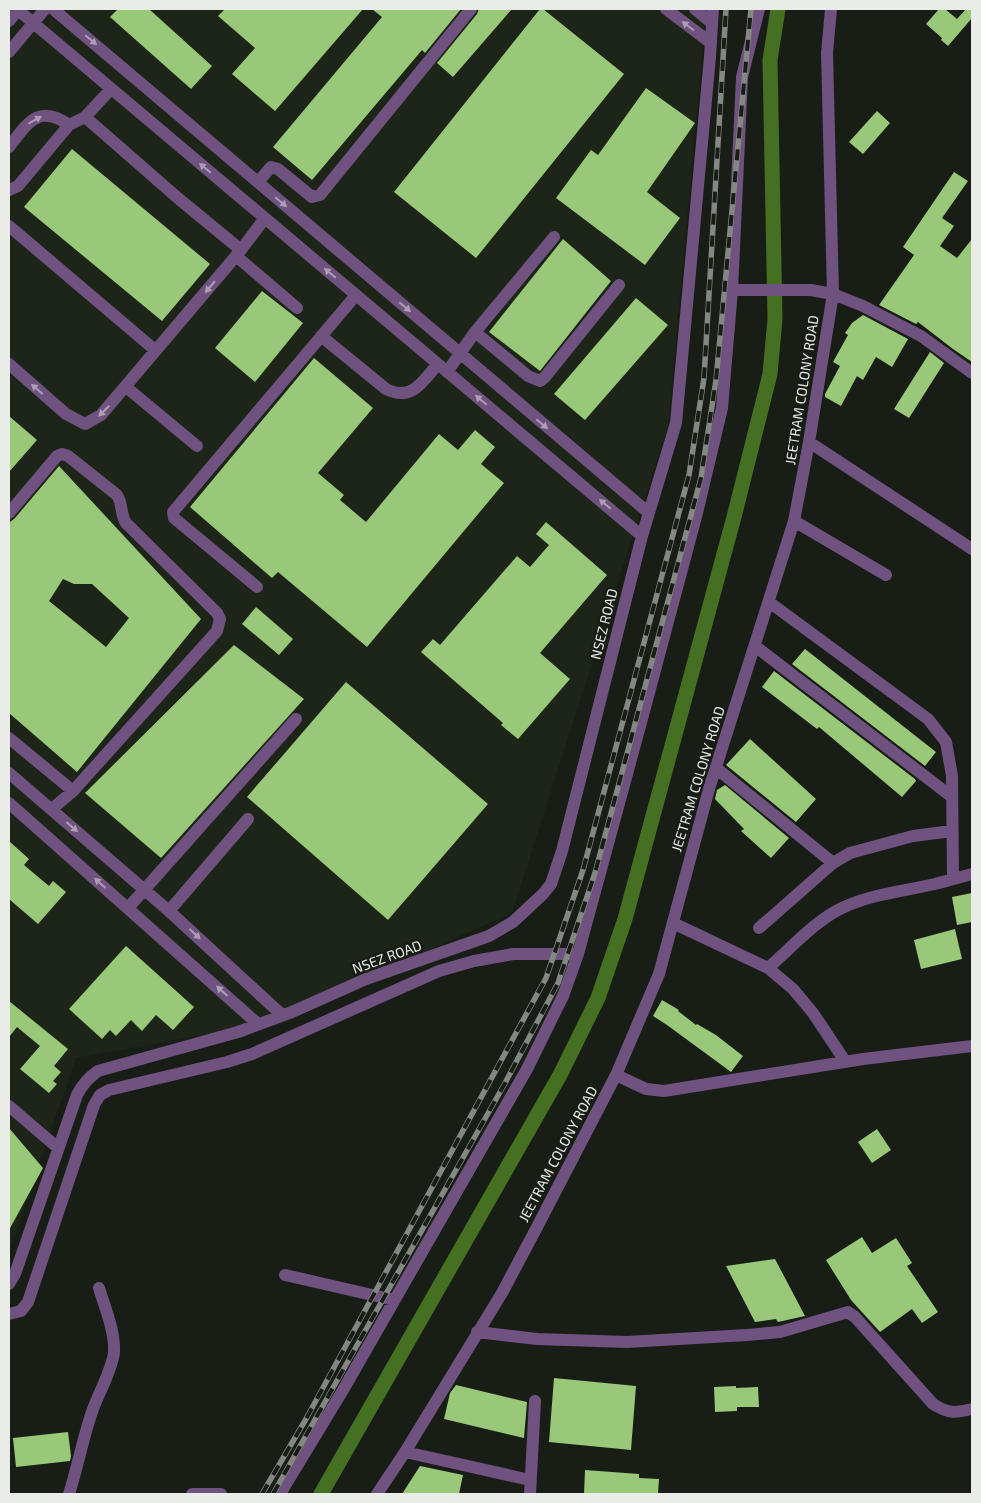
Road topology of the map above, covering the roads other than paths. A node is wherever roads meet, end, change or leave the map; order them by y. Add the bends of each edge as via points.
1 (18, 9) edge
2 (46, 9) edge
3 (53, 9) edge
4 (471, 9) edge
5 (666, 9) edge
6 (695, 9) edge
7 (713, 9) edge
8 (759, 9) edge
9 (831, 9) edge
10 (9, 21) edge
11 (712, 23) junction
12 (33, 24) junction
13 (711, 43) junction
14 (9, 52) edge
15 (111, 89) junction
16 (85, 117) junction
17 (69, 124) junction
18 (9, 147) edge
19 (258, 182) junction
20 (9, 190) edge
21 (265, 218) junction
22 (9, 226) edge
23 (554, 237) dead end
24 (238, 253) junction
25 (619, 285) dead end
26 (383, 289) junction
27 (738, 290) junction
28 (356, 294) junction
29 (832, 294) junction
30 (368, 305) junction
31 (297, 308) dead end
32 (475, 332) junction
33 (321, 336) junction
34 (155, 350) junction
35 (459, 354) junction
36 (9, 364) edge
37 (443, 368) junction
38 (972, 373) edge
39 (126, 387) junction
40 (809, 442) junction
41 (197, 446) dead end
42 (9, 513) edge
43 (649, 513) junction
44 (794, 521) junction
45 (642, 536) junction
46 (972, 549) edge
47 (886, 575) dead end
48 (257, 587) dead end
49 (769, 602) junction
50 (755, 646) junction
51 (296, 718) dead end
52 (9, 738) edge
53 (716, 768) junction
54 (9, 773) edge
55 (73, 791) junction
56 (952, 797) junction
57 (9, 803) edge
58 (52, 809) junction
59 (248, 819) dead end
60 (952, 831) junction
61 (833, 864) junction
62 (972, 874) edge
63 (953, 879) junction
64 (144, 890) junction
65 (128, 908) junction
66 (169, 910) junction
67 (673, 923) junction
68 (759, 928) dead end
69 (578, 954) junction
70 (768, 968) junction
71 (282, 1016) junction
72 (258, 1024) junction
73 (972, 1046) edge
74 (845, 1061) junction
75 (616, 1075) junction
76 (9, 1106) edge
77 (58, 1148) junction
78 (285, 1275) dead end
79 (9, 1284) edge
80 (98, 1288) dead end
81 (394, 1300) junction
82 (9, 1314) edge
83 (477, 1332) junction
84 (535, 1401) dead end
85 (972, 1409) edge
86 (405, 1452) junction
87 (530, 1480) junction
88 (69, 1494) edge
89 (192, 1494) edge
90 (221, 1494) edge
91 (280, 1494) edge
92 (377, 1494) edge
93 (530, 1494) edge

1 - 10 street
1 - 12 street
2 - 12 street
3 -> 19 street
4 - 19 street via 320,195 312,197 278,169 271,167
13 -> 5 street
6 - 11 street
7 - 11 street, NSEZ ROAD
8 - 27 street via 742,77
9 - 29 street, JEETRAM COLONY ROAD via 827,53
11 - 13 street, NSEZ ROAD
12 - 14 street
12 - 15 street
13 - 43 street, NSEZ ROAD via 676,423
15 - 16 street
21 -> 15 street
16 - 17 street
16 - 24 street
18 -> 17 street via 29,122 39,117 50,115
17 - 20 street via 18,186
19 -> 26 street
21 - 24 street
28 -> 21 street
22 - 34 street
23 - 32 street
24 - 31 street
24 -> 34 street
25 - 32 street via 540,381 528,376
26 - 30 street
26 -> 35 street
27 - 29 street via 811,290
27 - 69 street via 722,408
28 - 30 street
28 - 33 street
29 - 38 street via 922,336
29 - 40 street, JEETRAM COLONY ROAD
30 - 37 street
32 - 35 street
33 - 37 street via 396,394 405,394
33 - 48 street via 174,512 174,518
34 - 39 street
35 - 37 street
35 -> 43 street
39 -> 36 street via 101,415 86,424 66,414
45 -> 37 street
39 - 41 street
40 - 44 street, JEETRAM COLONY ROAD
40 - 46 street
42 - 55 street via 57,456 68,456 117,495 126,523 220,619 217,631
43 - 45 street, NSEZ ROAD
44 - 47 street
44 - 49 street, JEETRAM COLONY ROAD
45 - 71 street, NSEZ ROAD via 551,884 513,922 489,936 366,979
49 - 50 street, JEETRAM COLONY ROAD
49 - 56 street via 928,719 946,742
50 - 53 street, JEETRAM COLONY ROAD
50 - 56 street
51 - 64 street
52 - 55 street
53 - 61 street
53 - 67 street, JEETRAM COLONY ROAD
54 - 58 street
55 - 58 street
56 - 60 street
65 -> 57 street
58 -> 64 street
59 - 66 street
60 - 61 street via 913,836 859,850
60 - 63 street
61 - 68 street
62 - 63 street
63 - 70 street via 842,908 813,928
64 - 65 street
64 - 66 street
72 -> 65 street
66 -> 71 street
67 - 70 street
67 - 75 street, JEETRAM COLONY ROAD via 659,974
69 - 81 street via 563,996 527,1069
69 - 82 street via 513,954 439,971 252,1054 100,1095 94,1104 28,1302 21,1310
70 - 74 street via 793,989
71 - 72 street, NSEZ ROAD
72 - 77 street, NSEZ ROAD via 98,1071 82,1086
73 - 74 street
74 - 75 street via 664,1091 646,1089
75 - 83 street, JEETRAM COLONY ROAD via 502,1293
76 - 77 street
77 - 79 street, NSEZ ROAD
78 - 81 street
80 - 88 street via 113,1340 113,1358 82,1443
81 - 91 street
83 - 85 street via 537,1339 645,1341 780,1332 848,1312 933,1404 944,1412
83 - 86 street, JEETRAM COLONY ROAD
84 - 87 street
86 - 87 street
86 - 92 street, JEETRAM COLONY ROAD
87 - 93 street
89 - 90 street

